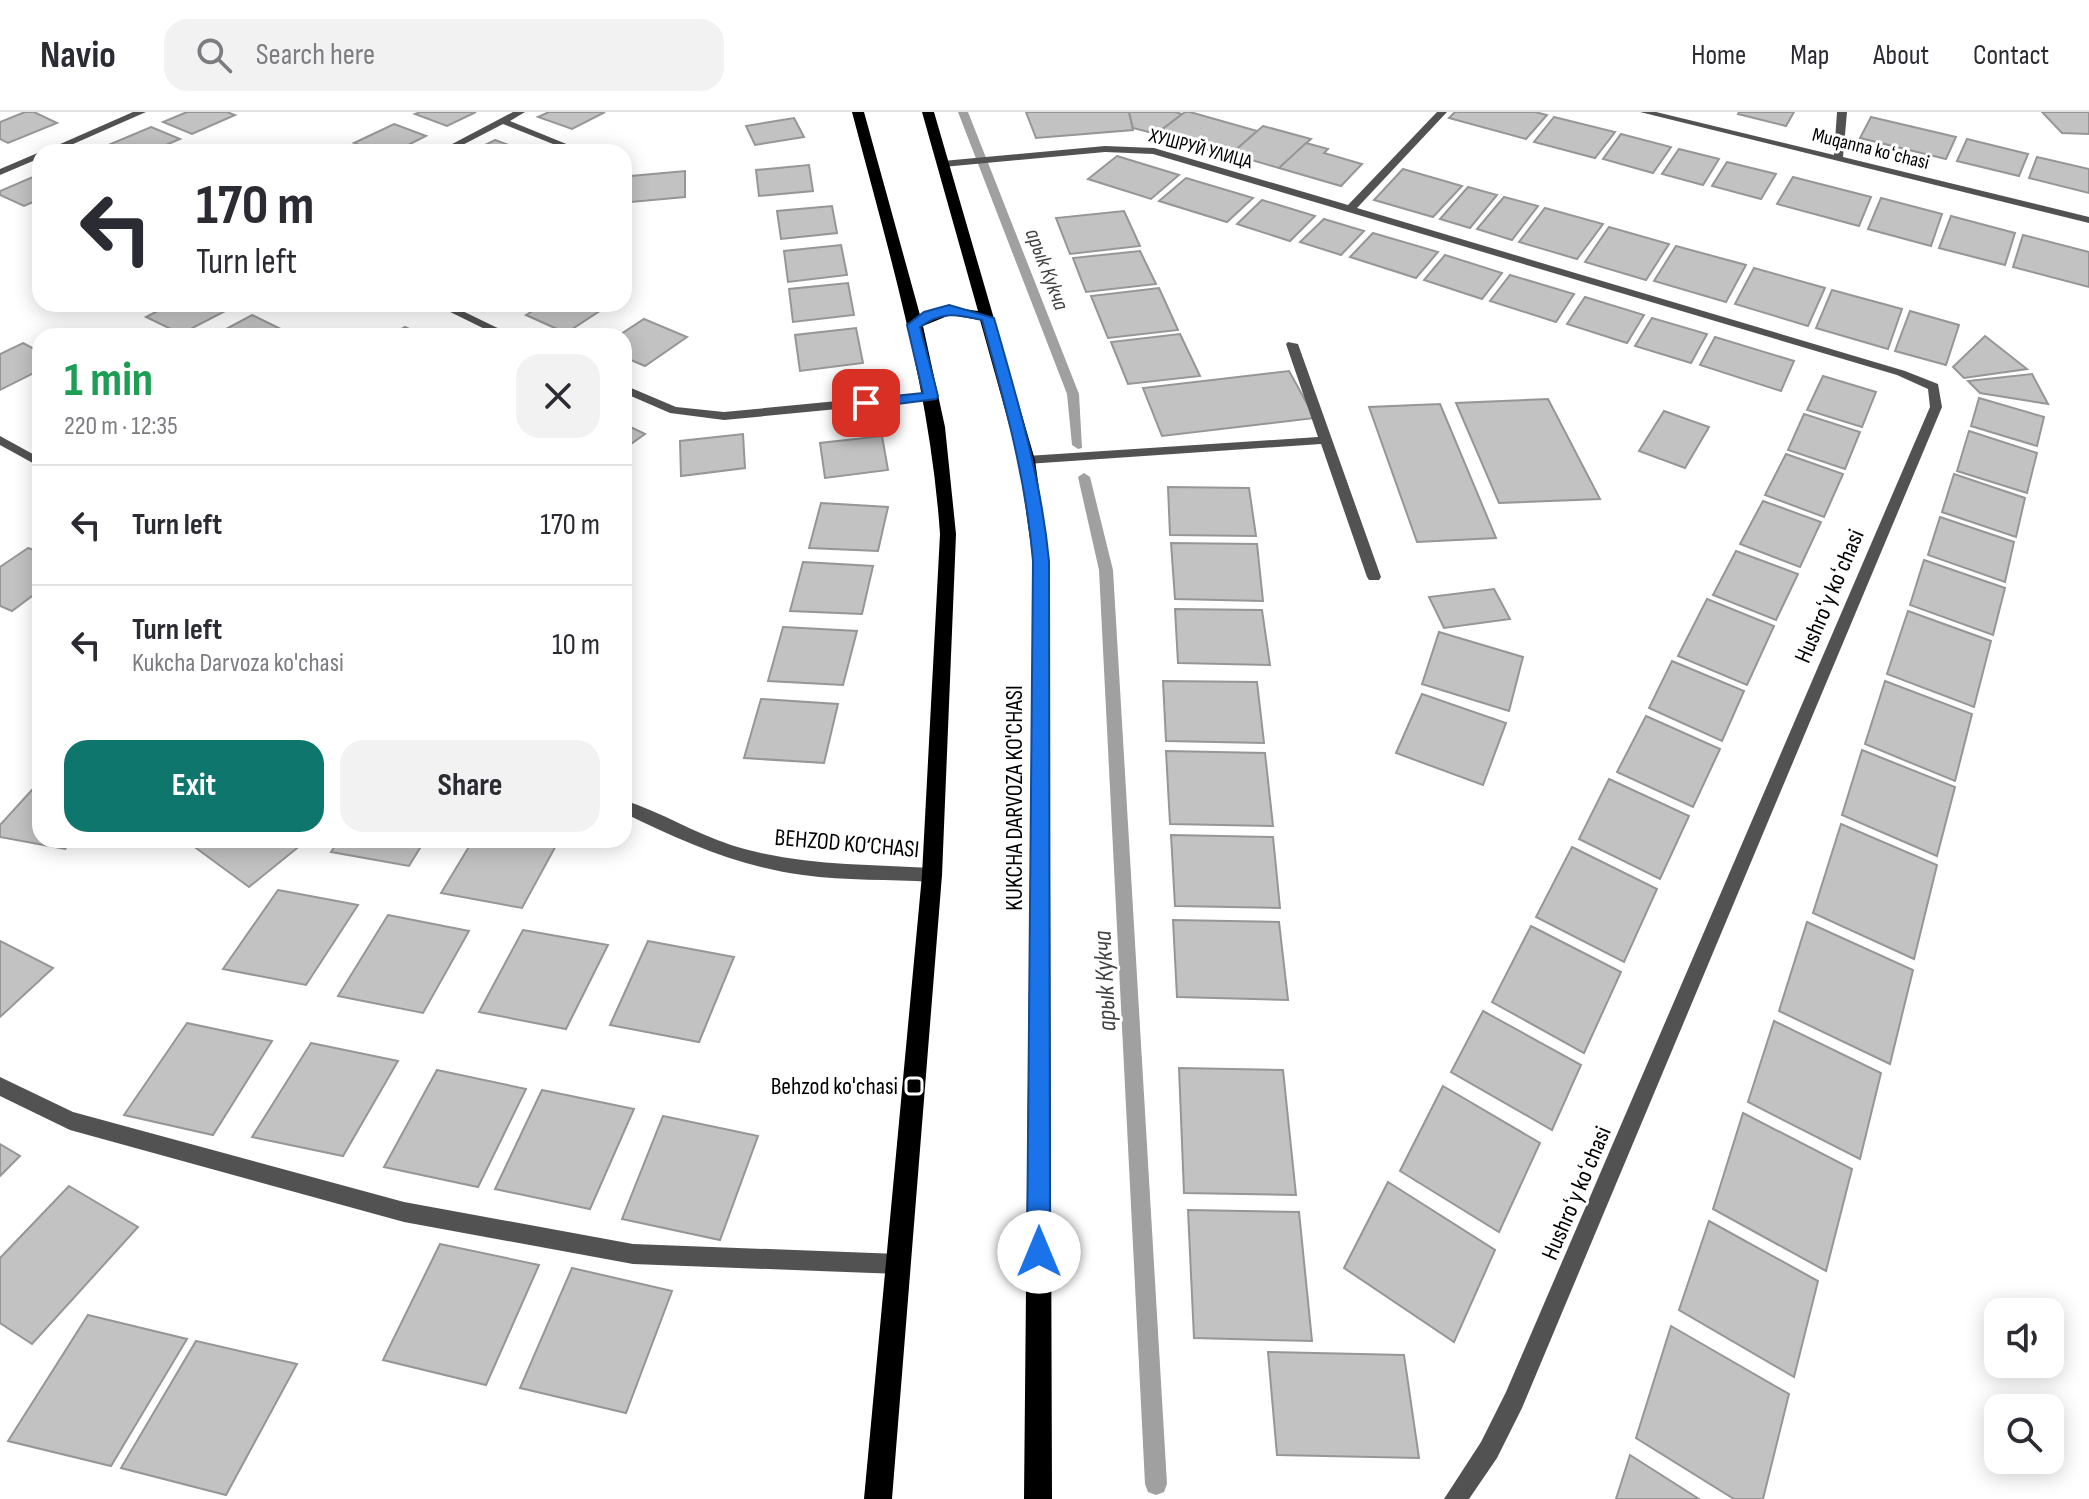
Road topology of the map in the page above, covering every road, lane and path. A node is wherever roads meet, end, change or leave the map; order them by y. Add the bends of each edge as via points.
1 (141, 112) edge
2 (520, 112) edge
3 (858, 112) edge
4 (928, 112) edge
5 (1442, 112) edge
6 (1645, 112) edge
7 (1842, 112) edge
8 (503, 121) junction
9 (66, 144) edge
10 (458, 144) edge
11 (561, 144) edge
12 (32, 158) edge
13 (1838, 158) junction
14 (943, 164) junction
15 (0, 172) edge
16 (1351, 208) junction
17 (2089, 220) edge
18 (456, 312) edge
19 (988, 318) junction
20 (914, 325) junction
21 (491, 328) edge
22 (1292, 344) dead end
23 (632, 392) edge
24 (931, 396) junction
25 (0, 440) edge
26 (1325, 440) junction
27 (32, 458) edge
28 (1027, 460) junction
29 (1374, 577) dead end
30 (632, 810) edge
31 (932, 875) junction
32 (0, 1086) edge
33 (899, 1264) junction
34 (878, 1499) edge
35 (1038, 1499) edge
36 (1455, 1499) edge

1 - 9 street
2 - 8 street
3 - 20 main road
4 - 14 main road, KUKCHA DARVOZA KO'CHASI
5 - 16 street
6 - 13 street, Muqanna koʻchasi
7 - 13 street
8 - 10 street
8 - 11 street
12 - 15 street
13 - 17 street, Muqanna koʻchasi
14 - 16 street, ХУШРУЙ УЛИЦА via 1138,149
14 - 19 main road, KUKCHA DARVOZA KO'CHASI
16 - 36 street, Hushroʻy koʻchasi via 1901,373 1934,387 1936,407 1514,1400 1489,1450
18 - 21 street
19 - 20 main road via 949,309
19 - 28 main road, KUKCHA DARVOZA KO'CHASI
20 - 24 main road
22 - 26 street
23 - 24 street via 674,410 724,416
24 - 31 main road via 947,483 948,534
25 - 27 street
26 - 28 street
26 - 29 street
28 - 35 main road, KUKCHA DARVOZA KO'CHASI via 1041,561
30 - 31 street, BEHZOD KO‘CHASI via 685,836 743,855 803,868
31 - 33 main road
32 - 33 street via 70,1121 404,1212 633,1254
33 - 34 main road

